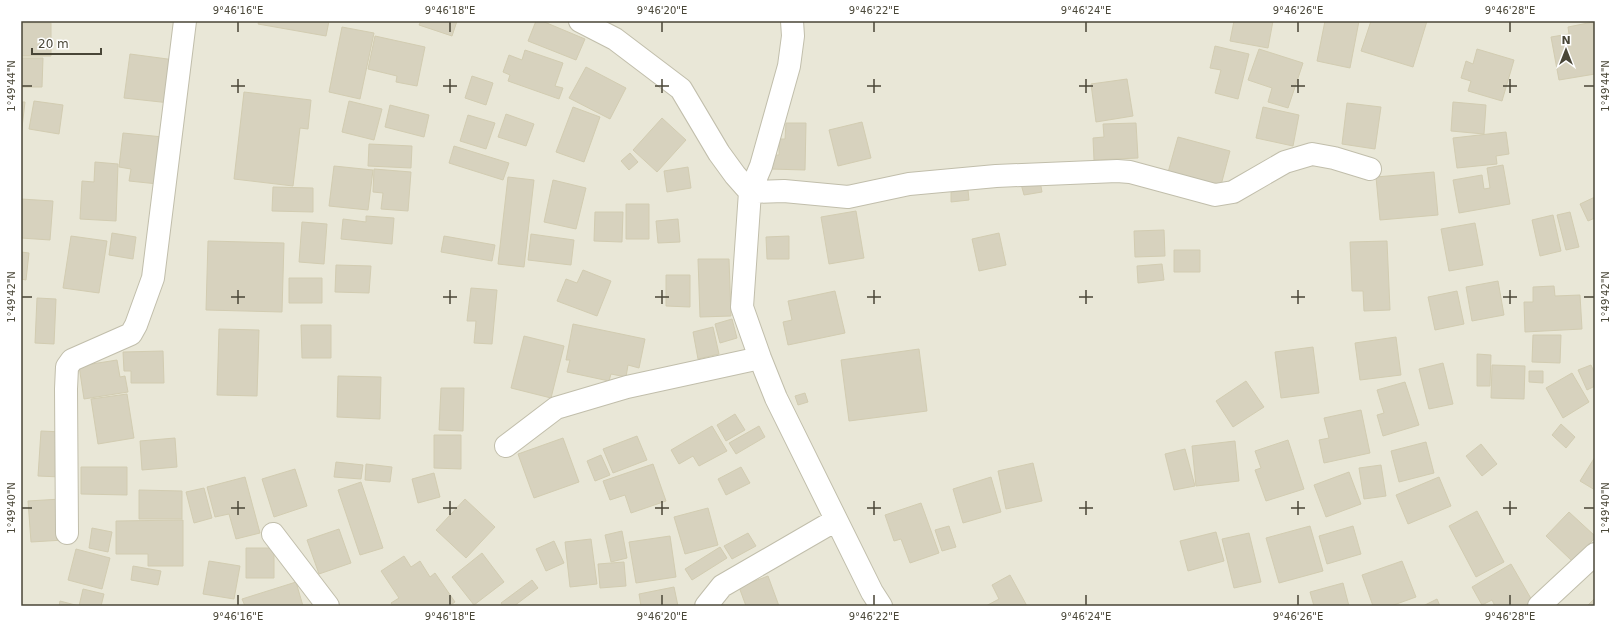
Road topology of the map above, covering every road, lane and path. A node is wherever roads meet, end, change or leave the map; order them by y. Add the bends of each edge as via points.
1 (185, 21) edge
2 (580, 21) edge
3 (792, 21) edge
4 (1370, 169) dead end
5 (750, 192) junction
6 (760, 358) junction
7 (506, 446) dead end
8 (836, 520) junction
9 (67, 533) dead end
10 (273, 534) dead end
11 (1595, 554) edge
12 (328, 606) edge
13 (706, 606) edge
14 (881, 606) edge
15 (1539, 606) edge

1 - 9 street via 153,278 131,334 72,360 67,367
2 - 5 street via 615,40 681,89 719,153
3 - 5 street via 794,36 789,66 761,166
4 - 5 street via 1312,154 1285,162 1233,192 1215,195 1130,172 1117,171 996,176 909,184 848,197 784,191
5 - 6 street via 742,307
6 - 7 street via 627,387 556,408
6 - 8 street via 776,398
8 - 13 street via 722,586
8 - 14 street
10 - 12 street
11 - 15 street

